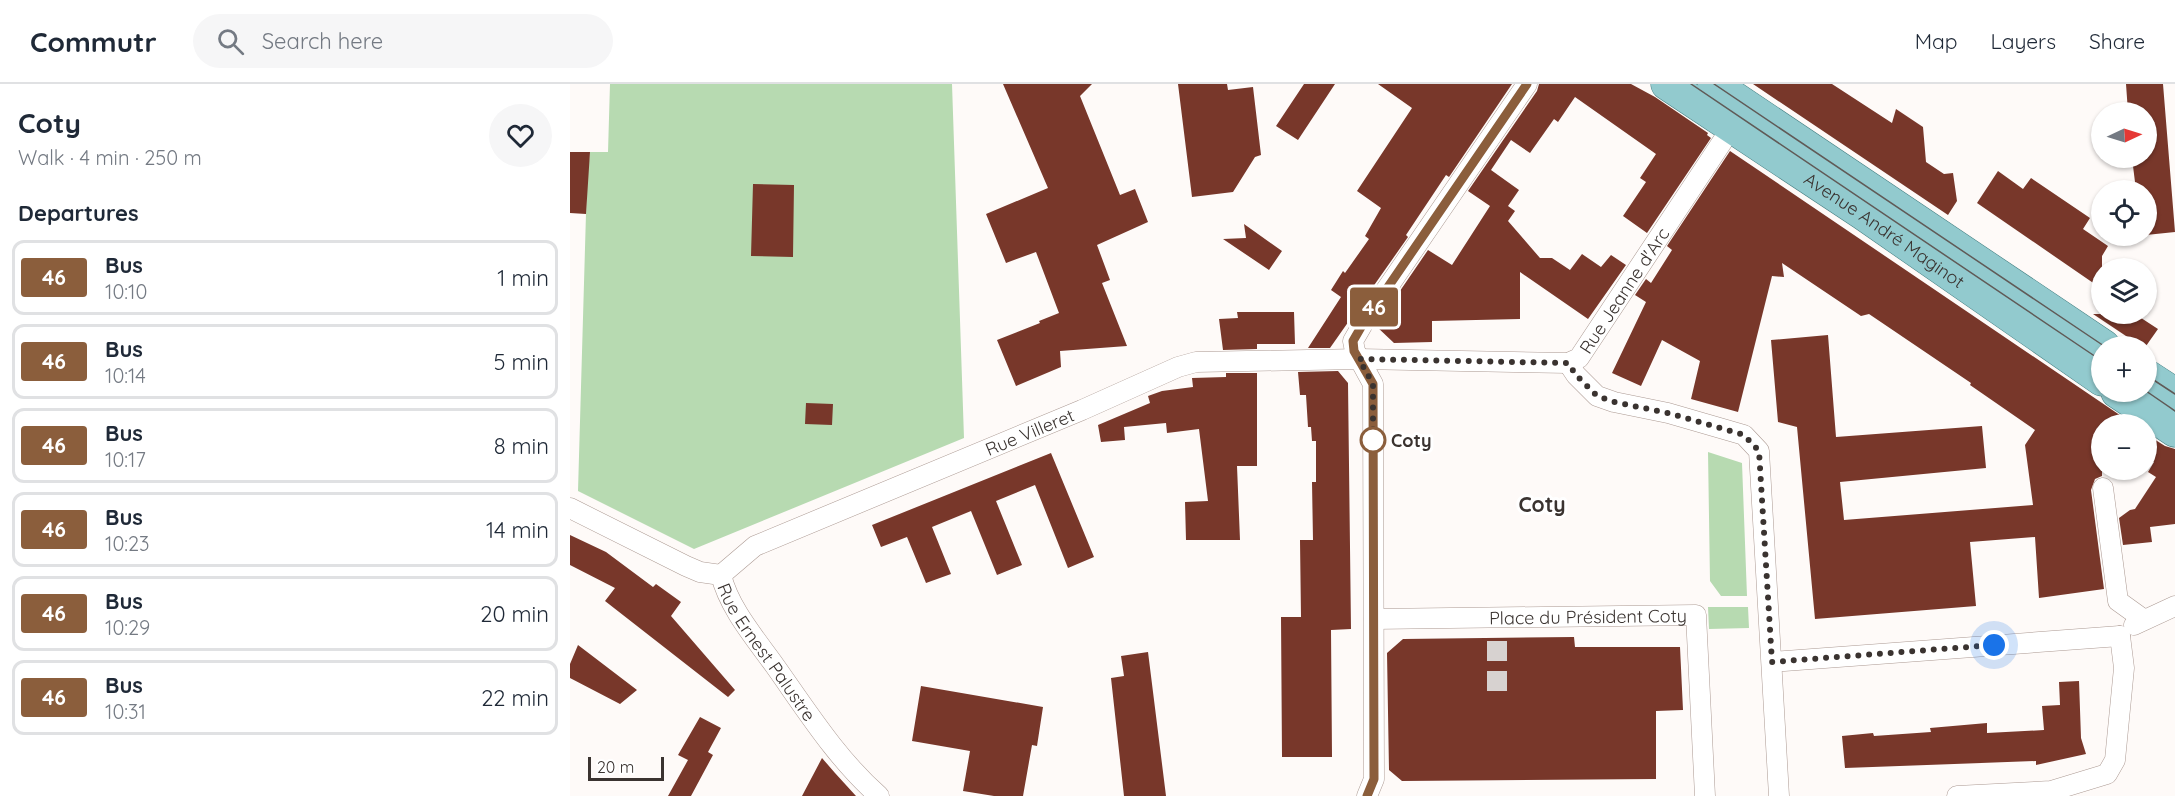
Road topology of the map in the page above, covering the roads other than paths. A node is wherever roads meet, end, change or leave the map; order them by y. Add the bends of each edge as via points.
1 (1527, 84) edge
2 (1667, 84) edge
3 (1714, 84) edge
4 (1732, 127) junction
5 (2091, 337) edge
6 (1359, 359) junction
7 (1568, 363) junction
8 (2091, 372) edge
9 (2157, 382) edge
10 (2175, 394) edge
11 (2132, 402) edge
12 (2175, 431) edge
13 (2103, 488) dead end
14 (570, 508) edge
15 (721, 575) junction
16 (2175, 606) edge
17 (1374, 619) junction
18 (2143, 620) junction
19 (2120, 636) junction
20 (1772, 662) junction
21 (879, 796) edge
22 (1367, 796) edge
23 (1705, 796) edge
24 (1779, 796) edge
25 (1957, 796) edge

1 - 6 street via 1364,322 1353,341
2 - 4 main road, Avenue André Maginot
3 - 5 main road, Avenue André Maginot
4 - 7 street, Rue Jeanne d'Arc via 1579,358
4 - 8 main road, Avenue André Maginot
6 - 7 street, Rue Jeanne d'Arc
6 - 15 street, Rue Villeret via 1196,362 1178,367 755,546
6 - 17 street via 1373,384
7 - 20 street via 1597,396 1744,435 1759,451
9 - 10 main road
11 - 12 main road
13 - 18 street via 2118,601
14 - 15 street, Rue Ernest Palustre via 686,566
15 - 21 street, Rue Ernest Palustre via 724,588 761,646 833,746
16 - 18 street
17 - 22 street via 1374,779
17 - 23 street, Place du Président Coty via 1696,615
18 - 19 street
19 - 20 street
19 - 25 street via 2124,668 2115,760 2107,774 2051,791
20 - 24 street

